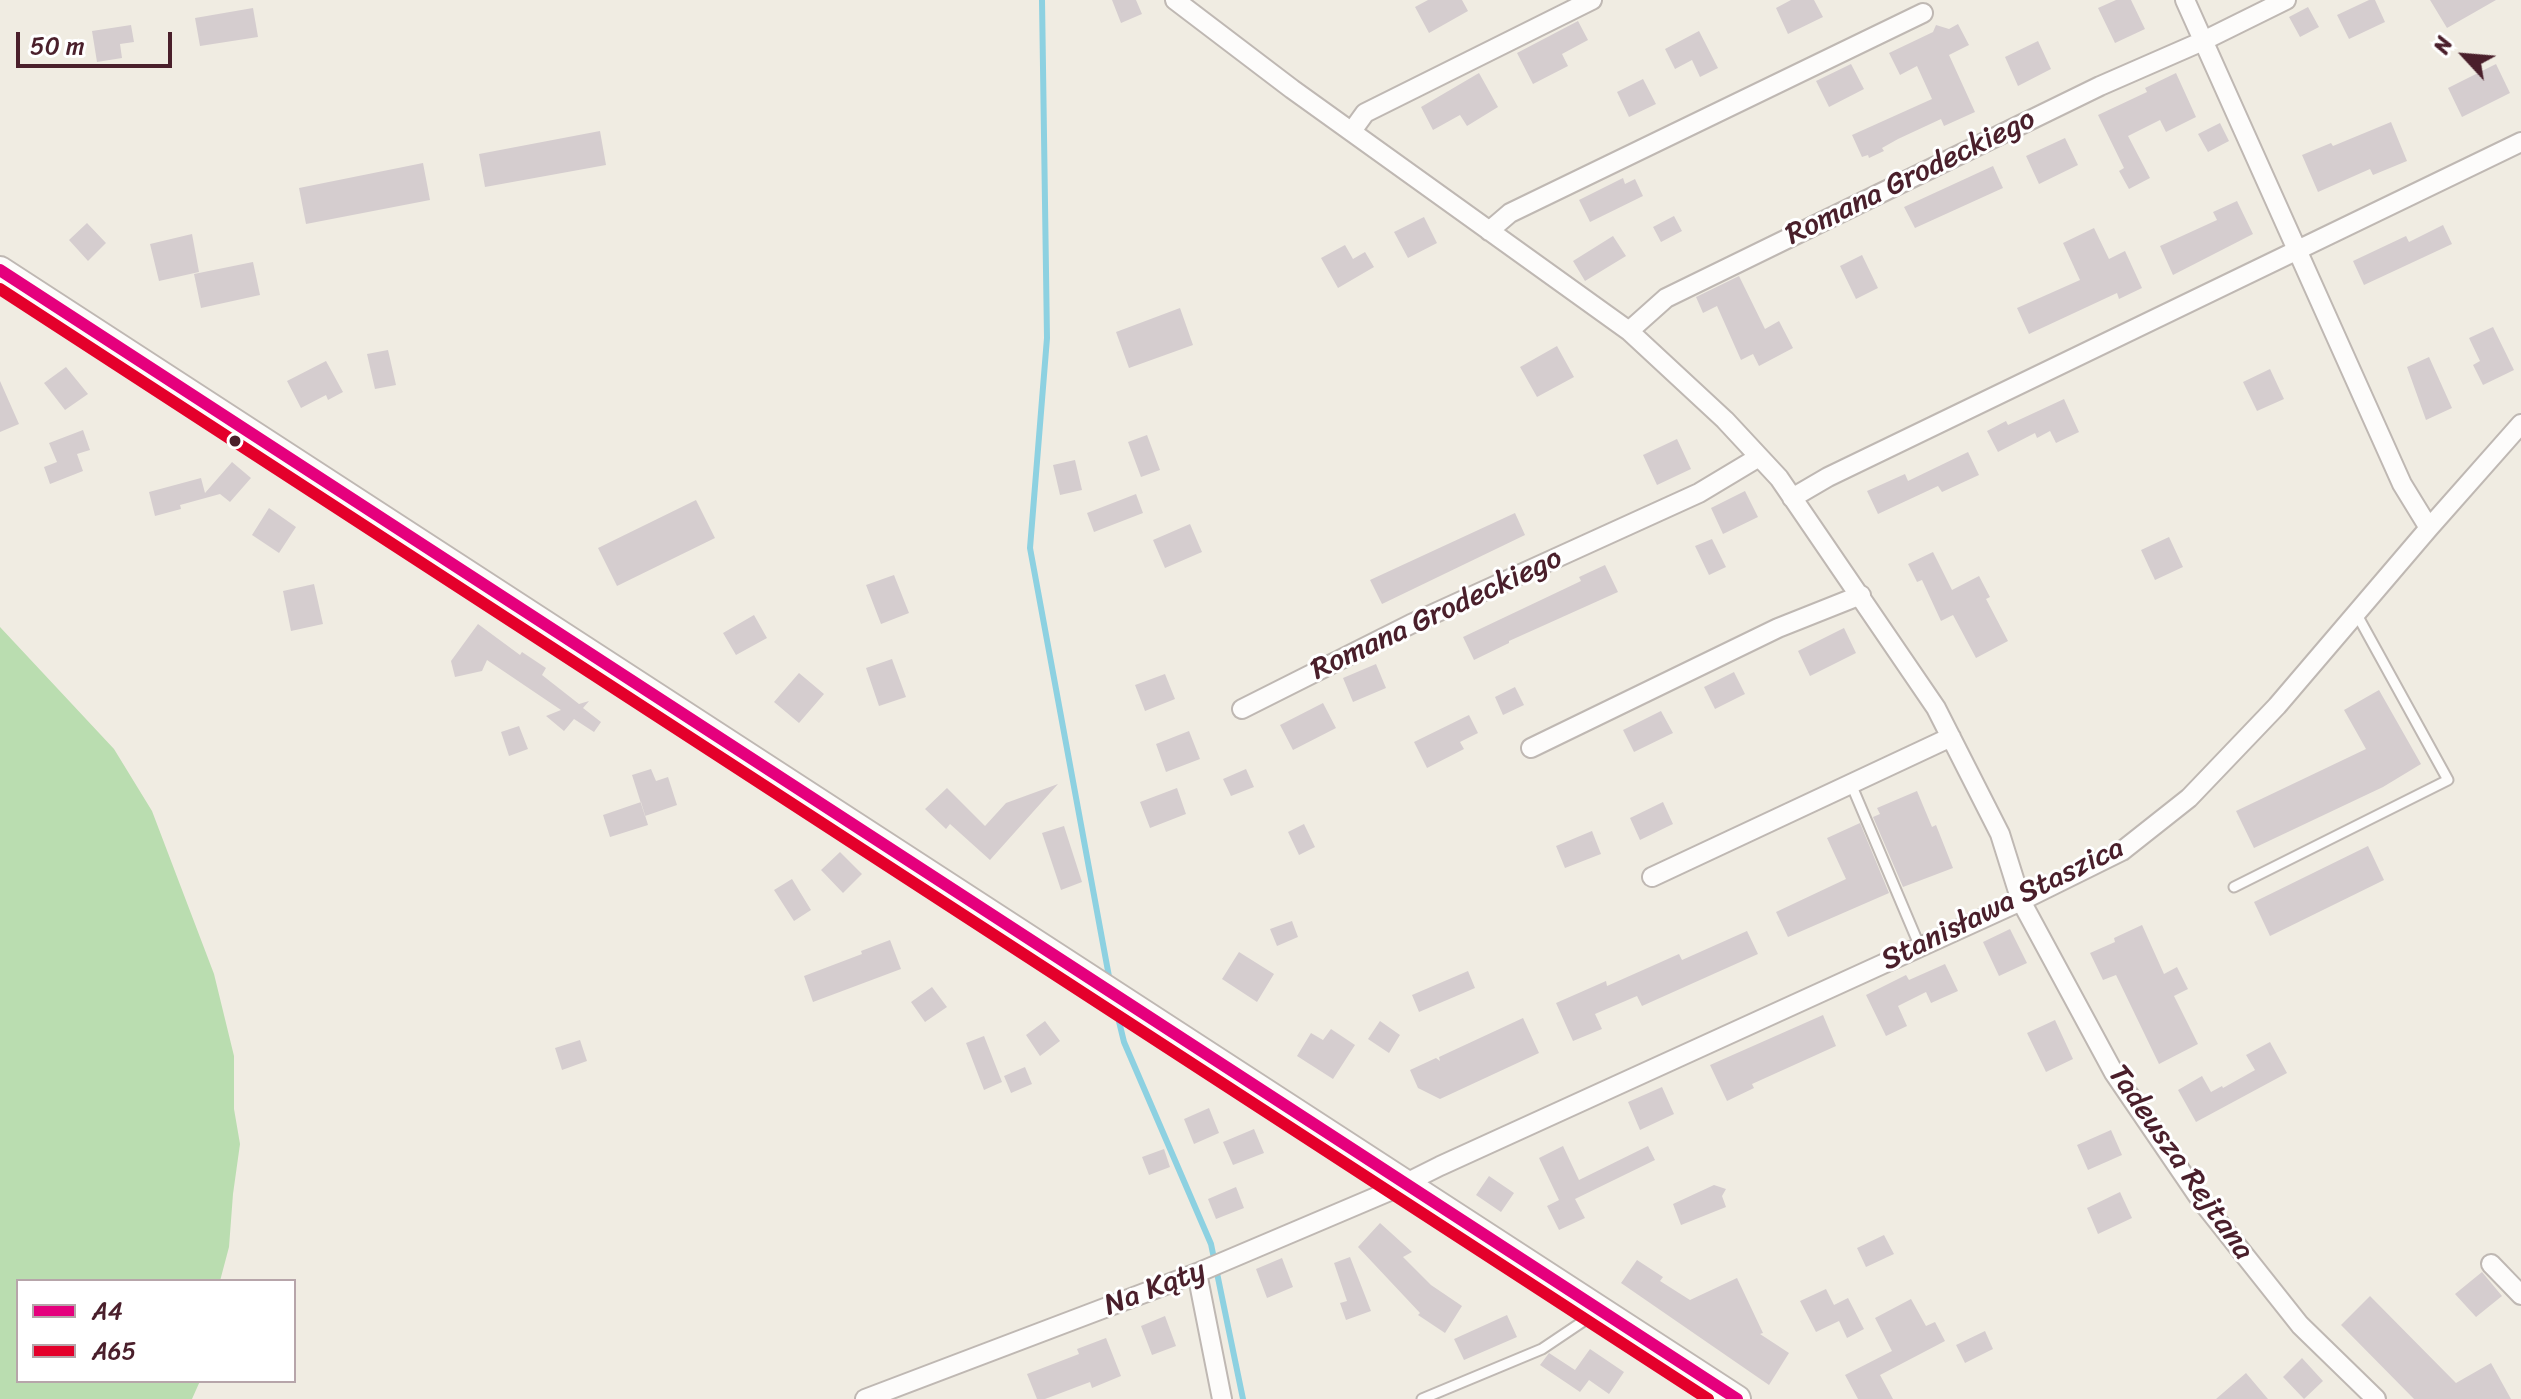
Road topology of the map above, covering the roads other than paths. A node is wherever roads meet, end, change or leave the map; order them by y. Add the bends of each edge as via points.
1 (1175, 0) edge
2 (1592, 0) edge
3 (2185, 0) edge
4 (2286, 0) edge
5 (1923, 13) dead end
6 (2203, 41) junction
7 (1352, 131) junction
8 (2521, 142) edge
9 (1489, 231) junction
10 (2297, 250) junction
11 (0, 270) edge
12 (1629, 331) junction
13 (2521, 424) edge
14 (1759, 457) junction
15 (1792, 498) junction
16 (2429, 528) junction
17 (1861, 595) junction
18 (2356, 613) junction
19 (1242, 709) dead end
20 (1951, 737) junction
21 (1531, 748) dead end
22 (1851, 784) junction
23 (1652, 877) dead end
24 (2234, 887) dead end
25 (2021, 901) junction
26 (1920, 947) junction
27 (1440, 1166) joint
28 (1406, 1184) junction
29 (2491, 1264) dead end
30 (1201, 1271) junction
31 (2521, 1295) edge
32 (1600, 1310) junction
33 (865, 1399) edge
34 (1222, 1399) edge
35 (1422, 1399) edge
36 (1737, 1399) edge
37 (2376, 1399) edge

1 - 7 street
2 - 7 street via 1365,113
3 - 6 street
4 - 6 street, Romana Grodeckiego
5 - 9 street via 1510,213
6 - 10 street
6 - 12 street, Romana Grodeckiego via 1666,298
7 - 9 street
8 - 10 street
9 - 12 street
10 - 15 street
10 - 16 street via 2402,484
11 - 28 main road
12 - 14 street
13 - 16 street, Stanisława Staszica
14 - 15 street
14 - 19 street, Romana Grodeckiego via 1699,493 1411,624
15 - 17 street
16 - 18 street, Stanisława Staszica
17 - 20 street
17 - 21 street via 1778,628
18 - 24 lane via 2448,780
18 - 25 street, Stanisława Staszica via 2189,798 2122,851
20 - 22 street
20 - 25 street via 2000,834
22 - 23 street
22 - 26 lane
25 - 26 street, Stanisława Staszica
25 - 37 street, Tadeusza Rejtana via 2114,1073 2200,1199 2300,1325
26 - 27 street, Stanisława Staszica
27 - 28 street, Na Kąty
28 - 30 street, Na Kąty
28 - 32 main road
29 - 31 street
30 - 33 street, Na Kąty
30 - 34 street
32 - 35 lane via 1542,1349
32 - 36 main road

